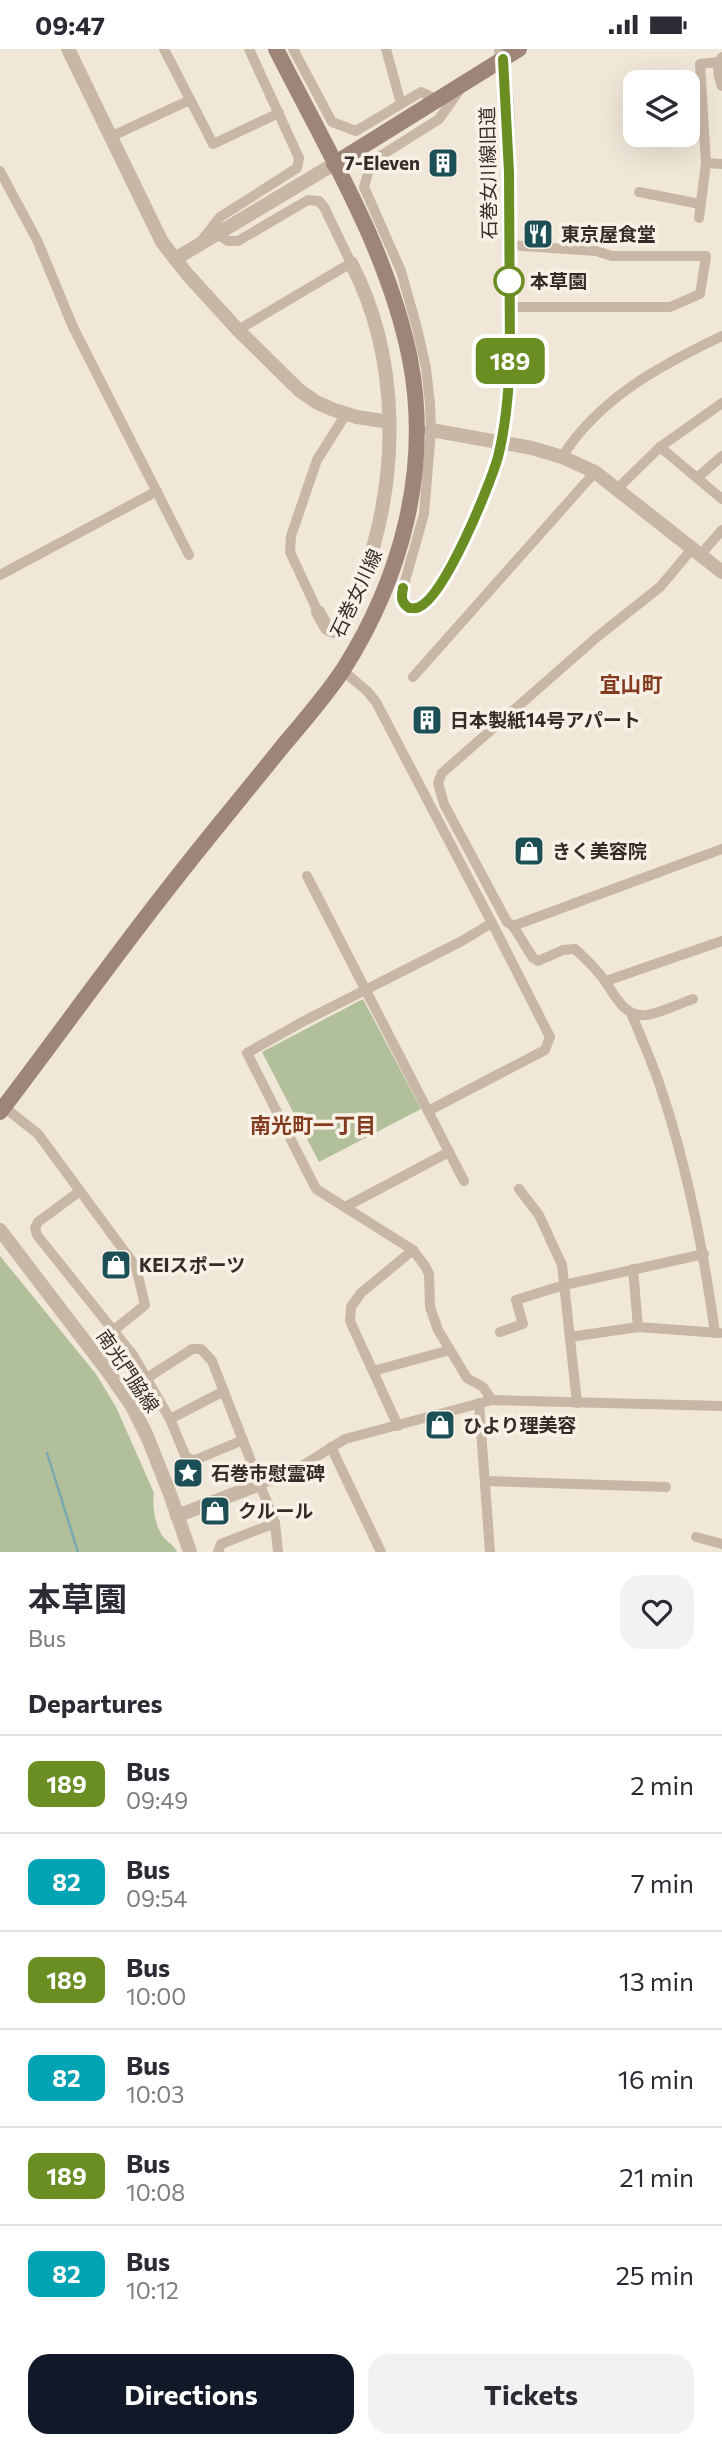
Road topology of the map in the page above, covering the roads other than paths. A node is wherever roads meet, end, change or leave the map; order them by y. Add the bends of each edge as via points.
1 (164, 49) edge
2 (249, 49) edge
3 (276, 49) edge
4 (293, 49) edge
5 (386, 49) edge
6 (519, 49) edge
7 (69, 50) edge
8 (502, 54) edge
9 (720, 60) edge
10 (463, 84) junction
11 (722, 86) edge
12 (190, 100) junction
13 (397, 112) junction
14 (279, 113) junction
15 (110, 137) junction
16 (706, 163) junction
17 (334, 164) junction
18 (722, 164) edge
19 (2, 178) edge
20 (639, 192) dead end
21 (700, 204) junction
22 (699, 218) dead end
23 (217, 234) junction
24 (509, 245) junction
25 (197, 246) junction
26 (175, 259) junction
27 (351, 263) junction
28 (510, 307) junction
29 (238, 330) junction
30 (722, 336) edge
31 (722, 403) edge
32 (346, 414) junction
33 (389, 422) junction
34 (431, 430) junction
35 (501, 441) junction
36 (660, 447) junction
37 (722, 456) edge
38 (562, 457) junction
39 (595, 472) junction
40 (697, 478) junction
41 (617, 489) junction
42 (157, 491) junction
43 (722, 499) edge
44 (722, 530) edge
45 (697, 551) junction
46 (189, 555) dead end
47 (722, 572) edge
48 (0, 575) edge
49 (403, 588) joint
50 (318, 612) joint
51 (342, 670) junction
52 (413, 677) dead end
53 (439, 807) junction
54 (722, 849) edge
55 (307, 876) dead end
56 (492, 923) junction
57 (513, 926) junction
58 (722, 941) edge
59 (606, 981) junction
60 (365, 989) junction
61 (693, 999) dead end
62 (631, 1013) junction
63 (2, 1110) edge
64 (428, 1111) junction
65 (449, 1152) junction
66 (464, 1181) dead end
67 (519, 1189) dead end
68 (80, 1191) junction
69 (345, 1207) junction
70 (0, 1230) edge
71 (412, 1250) junction
72 (704, 1254) junction
73 (633, 1269) junction
74 (564, 1285) junction
75 (638, 1327) junction
76 (114, 1330) junction
77 (500, 1332) dead end
78 (718, 1333) edge
79 (570, 1337) junction
80 (450, 1350) junction
81 (133, 1355) junction
82 (373, 1371) junction
83 (109, 1373) junction
84 (147, 1377) junction
85 (224, 1391) junction
86 (492, 1400) junction
87 (479, 1403) junction
88 (578, 1403) junction
89 (722, 1406) edge
90 (170, 1419) junction
91 (398, 1426) junction
92 (243, 1440) junction
93 (331, 1447) junction
94 (485, 1481) junction
95 (260, 1484) junction
96 (666, 1486) dead end
97 (177, 1516) junction
98 (275, 1523) junction
99 (696, 1537) dead end
100 (722, 1544) edge
101 (190, 1552) edge
102 (218, 1552) edge
103 (278, 1552) edge
104 (381, 1552) edge
105 (490, 1552) edge

1 - 12 street
2 - 14 street
3 - 17 main road, 石巻女川線
4 - 13 street via 332,122 356,131
5 - 13 street
6 - 8 main road
7 - 15 street
8 - 10 main road
8 - 24 street, 石巻女川線旧道
9 - 11 street
9 - 16 street via 700,64
10 - 13 main road via 438,100
10 - 34 street via 439,120 370,162 364,187 401,271 417,328
12 - 14 street via 213,144
12 - 15 street
13 - 17 main road
14 - 25 street via 299,158 297,168 220,216
15 - 26 street
16 - 18 street
16 - 21 street
17 - 23 street
17 - 51 main road, 石巻女川線 via 376,251 401,321 410,361 417,443 413,487 397,557 386,589
19 - 42 street via 37,240 73,327
20 - 21 street
21 - 22 street
23 - 25 street
23 - 27 street via 238,241 308,200 318,201
24 - 28 street, 石巻女川線旧道
24 - 28 street via 612,256 706,256 700,294 670,307
25 - 26 street
26 - 29 street
27 - 29 street
27 - 33 street via 384,360
28 - 35 street, 石巻女川線旧道 via 510,374
29 - 32 street via 299,390
30 - 38 street via 634,383 574,438
31 - 36 street
32 - 33 street
32 - 50 street via 317,460 291,537 290,552
33 - 50 street via 383,511 356,600 334,631
34 - 35 street
34 - 49 street via 424,514
35 - 38 street
35 - 49 street, 石巻女川線旧道 via 472,526 434,593 422,606 409,608 401,597
36 - 40 street
36 - 41 street
37 - 40 street
38 - 39 street
39 - 41 street
39 - 52 street
40 - 43 street
41 - 45 street
42 - 46 street
42 - 48 street
44 - 45 street
45 - 47 street
45 - 53 street via 442,773
51 - 53 street via 376,702
51 - 63 main road, 石巻女川線 via 174,881
53 - 56 street
53 - 57 street
54 - 57 street
55 - 60 street
56 - 60 street
56 - 64 street via 550,1037 545,1050
57 - 59 street via 538,961 575,949
58 - 59 street
59 - 62 street
60 - 64 street
60 - 69 street via 247,1053 316,1189
61 - 62 street via 644,1015
62 - 72 street via 657,1078
63 - 68 street via 38,1133
64 - 65 street
65 - 66 street
65 - 69 street
67 - 74 street via 539,1215 562,1265
68 - 76 street via 136,1267 145,1305
68 - 76 street via 35,1228
69 - 71 street
70 - 83 street, 南光門脇線
71 - 80 street via 429,1274 430,1307
71 - 82 street via 361,1293 349,1311
72 - 73 street
72 - 78 street
73 - 74 street
73 - 75 street
74 - 77 street via 516,1300 523,1324
74 - 79 street
75 - 78 street
75 - 79 street
76 - 81 street
79 - 88 street
80 - 82 street
80 - 86 street via 467,1378 483,1387
81 - 83 street
81 - 84 street
82 - 91 street
83 - 97 street, 南光門脇線 via 132,1406
84 - 85 street via 192,1349 201,1349 212,1361
84 - 90 street
85 - 90 street
85 - 92 street
86 - 87 street
86 - 88 street
87 - 91 street
87 - 94 street
88 - 89 street
90 - 92 street via 189,1459
91 - 93 street
92 - 95 street
93 - 95 street via 286,1476
93 - 104 street
94 - 96 street
94 - 105 street
95 - 97 street
95 - 98 street
97 - 101 street, 南光門脇線
98 - 102 street via 221,1544
98 - 103 street
99 - 100 street

